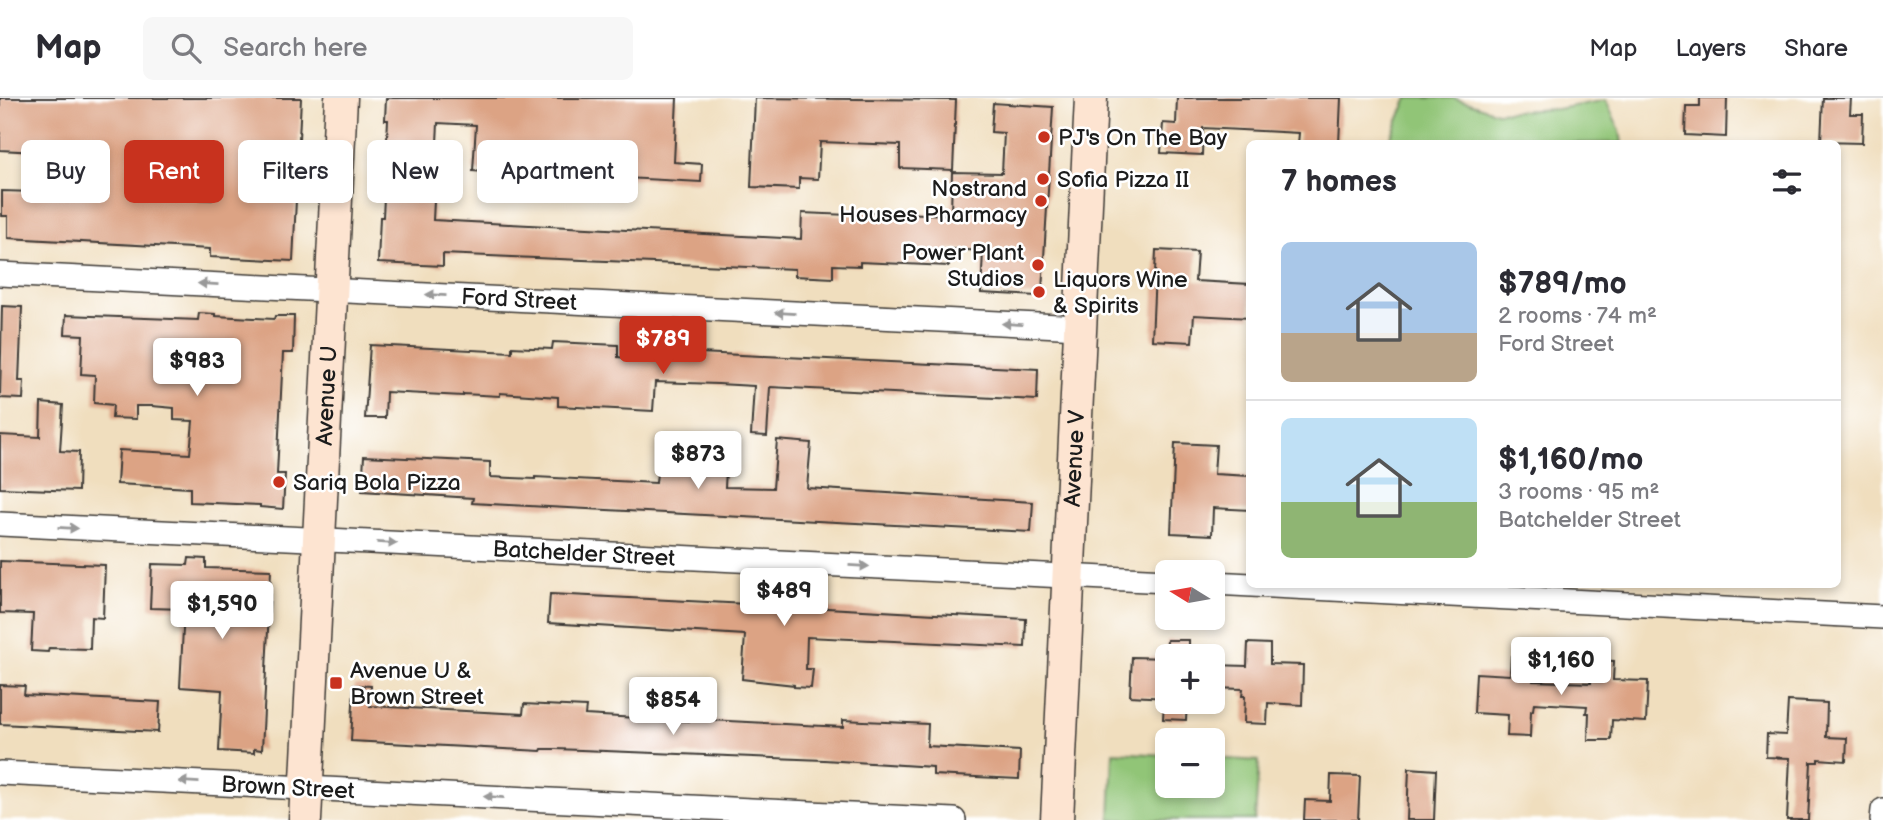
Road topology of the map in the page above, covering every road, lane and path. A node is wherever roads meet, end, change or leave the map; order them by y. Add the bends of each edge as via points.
1 (341, 98) edge
2 (1091, 98) edge
3 (0, 274) edge
4 (331, 290) junction
5 (1080, 327) junction
6 (0, 524) edge
7 (319, 540) junction
8 (1069, 576) junction
9 (1155, 580) edge
10 (1225, 584) edge
11 (1246, 585) edge
12 (1312, 588) edge
13 (1883, 617) edge
14 (0, 773) edge
15 (307, 788) junction
16 (1883, 810) edge
17 (305, 820) edge
18 (954, 820) edge
19 (1057, 820) edge
20 (1882, 820) edge

1 - 4 main road, Avenue U
2 - 5 main road, Avenue V
4 -> 3 street, Ford Street
5 -> 4 street, Ford Street
4 - 7 main road, Avenue U
5 - 8 main road, Avenue V
6 -> 7 street, Batchelder Street
7 -> 8 street, Batchelder Street
7 - 15 main road, Avenue U
8 - 9 street, Batchelder Street
8 - 19 main road, Avenue V
10 - 11 street
12 - 13 street
15 -> 14 street, Brown Street
15 - 17 main road, Avenue U
18 -> 15 street, Brown Street
16 - 20 street

